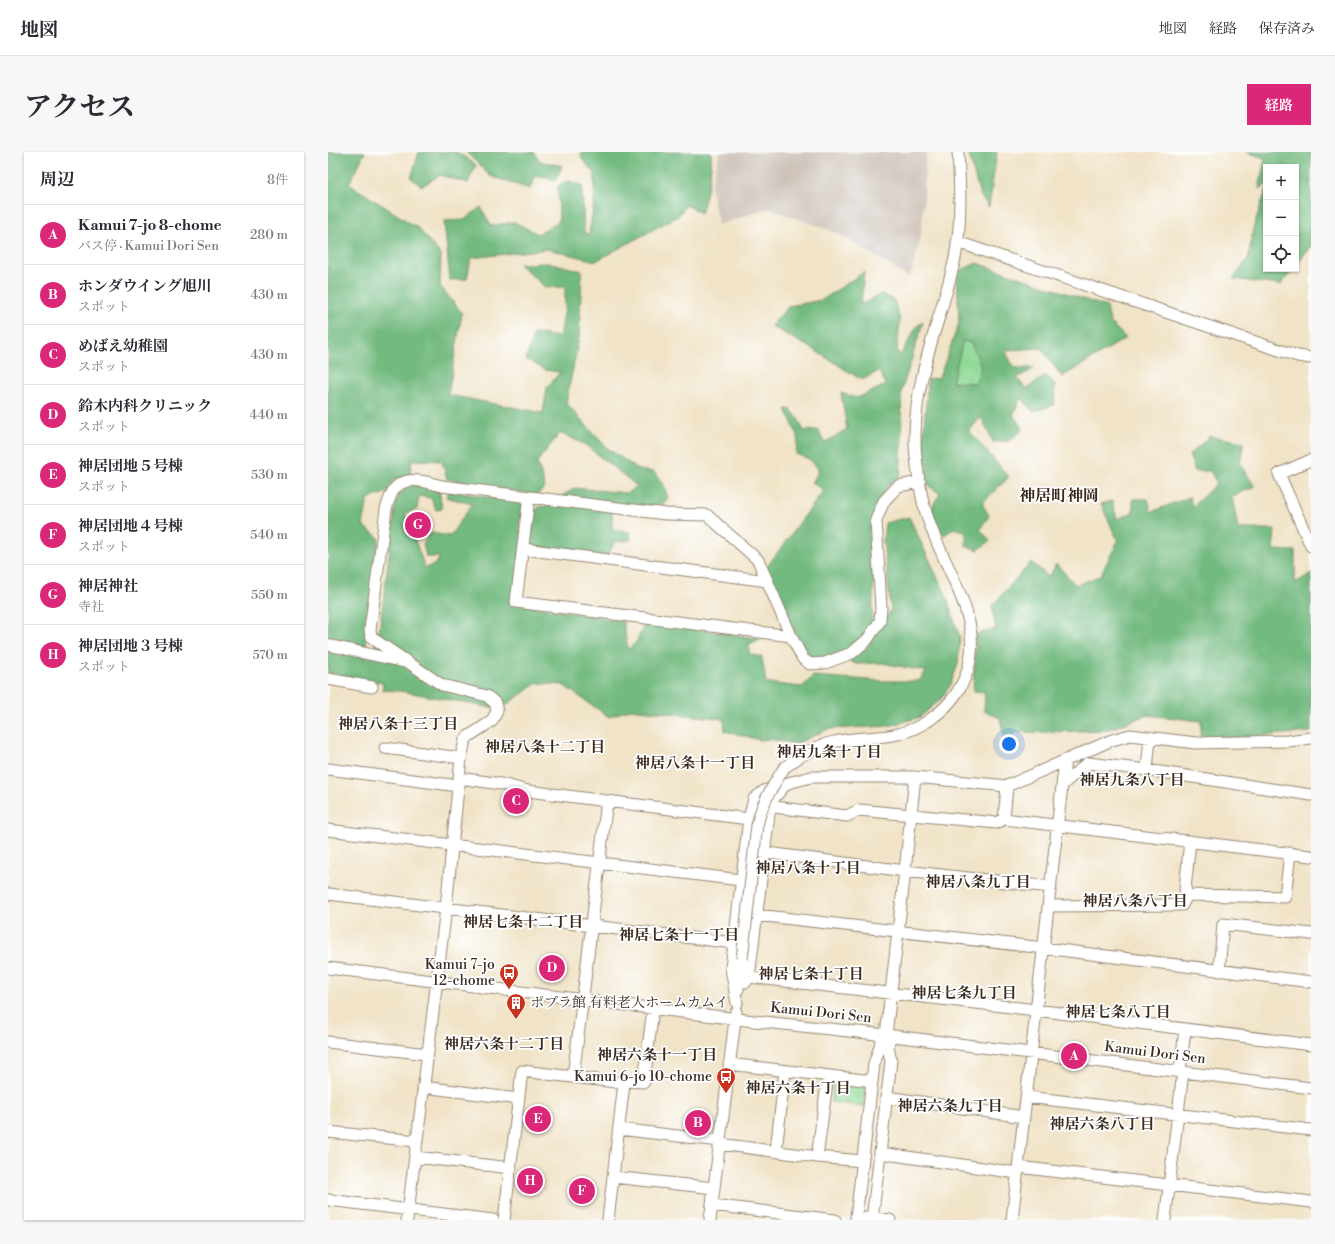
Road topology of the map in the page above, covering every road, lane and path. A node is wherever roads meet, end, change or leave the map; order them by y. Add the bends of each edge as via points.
1 (958, 152) edge
2 (958, 242) junction
3 (1311, 358) edge
4 (1311, 460) edge
5 (920, 482) junction
6 (529, 497) junction
7 (1309, 538) edge
8 (524, 549) junction
9 (768, 581) junction
10 (791, 636) junction
11 (328, 645) edge
12 (410, 664) junction
13 (328, 679) edge
14 (372, 687) dead end
15 (1150, 737) junction
16 (1311, 738) edge
17 (385, 748) dead end
18 (461, 758) junction
19 (1065, 760) junction
20 (328, 769) edge
21 (1147, 770) junction
22 (915, 777) junction
23 (459, 782) junction
24 (788, 783) junction
25 (1063, 784) junction
26 (1007, 786) junction
27 (1311, 795) edge
28 (607, 801) junction
29 (751, 805) junction
30 (770, 806) junction
31 (911, 814) junction
32 (749, 819) junction
33 (1004, 819) junction
34 (1059, 825) junction
35 (328, 830) edge
36 (1190, 841) junction
37 (452, 846) junction
38 (745, 850) junction
39 (765, 852) junction
40 (1290, 854) junction
41 (1311, 856) edge
42 (599, 864) junction
43 (905, 871) junction
44 (741, 880) junction
45 (1051, 887) junction
46 (328, 894) edge
47 (1187, 895) junction
48 (1048, 906) junction
49 (446, 908) junction
50 (757, 915) junction
51 (592, 925) junction
52 (898, 932) junction
53 (1311, 934) edge
54 (734, 943) junction
55 (1044, 948) junction
56 (328, 968) edge
57 (1219, 971) junction
58 (749, 977) junction
59 (436, 981) junction
60 (1311, 982) edge
61 (891, 994) junction
62 (582, 999) junction
63 (737, 1002) junction
64 (653, 1008) junction
65 (1036, 1010) junction
66 (735, 1019) junction
67 (1185, 1030) junction
68 (886, 1035) junction
69 (328, 1042) edge
70 (1311, 1045) edge
71 (1032, 1053) junction
72 (427, 1054) junction
73 (729, 1064) junction
74 (785, 1071) junction
75 (1181, 1072) junction
76 (573, 1076) junction
77 (828, 1076) junction
78 (872, 1081) junction
79 (624, 1083) junction
80 (423, 1087) junction
81 (1311, 1088) edge
82 (1027, 1097) junction
83 (886, 1098) junction
84 (519, 1099) junction
85 (1178, 1114) junction
86 (1024, 1117) junction
87 (619, 1129) junction
88 (1311, 1130) edge
89 (328, 1132) edge
90 (417, 1141) junction
91 (720, 1142) junction
92 (776, 1151) junction
93 (880, 1153) junction
94 (415, 1157) junction
95 (817, 1157) junction
96 (862, 1161) junction
97 (511, 1168) junction
98 (1018, 1170) junction
99 (613, 1177) junction
100 (1169, 1185) junction
101 (714, 1188) junction
102 (328, 1200) edge
103 (1311, 1202) edge
104 (712, 1205) junction
105 (408, 1215) edge
106 (856, 1219) edge
107 (872, 1219) edge
108 (493, 1220) edge
109 (504, 1220) edge
110 (608, 1220) edge
111 (710, 1220) edge
112 (835, 1220) edge
113 (890, 1220) edge
114 (1012, 1220) edge
115 (1165, 1220) edge

1 - 2 street
2 - 3 street via 1272,348
2 - 5 street via 918,393 916,455
4 - 7 street via 1279,474
5 - 10 street via 898,486 884,500 876,520 881,608 880,621 867,640 852,653 825,663 810,664 803,659
5 - 63 street, bridge via 924,509 960,594 971,632 972,646 968,672 947,706 918,727 898,734 834,742 803,754 784,768 761,808 757,825
6 - 8 street
6 - 9 street via 666,514 706,515 758,560
6 - 12 street via 413,480 400,484 393,492 386,509 370,630 375,640
8 - 9 street
8 - 10 street via 516,602
9 - 10 street
11 - 12 street
12 - 18 street via 442,685 487,696 495,704 497,711 492,721 465,740
13 - 14 street
15 - 16 street via 1196,743
15 - 19 street via 1130,735
15 - 21 street
17 - 18 street
18 - 23 street
19 - 25 street
19 - 26 street
20 - 23 street
21 - 25 street via 1088,763
21 - 27 street
22 - 24 street via 811,777
22 - 26 street
22 - 31 street
23 - 28 street via 501,784 528,791
23 - 37 street
24 - 29 street via 764,791 754,798
24 - 30 street via 778,792
25 - 34 street
26 - 33 street
28 - 32 street
28 - 42 street
29 - 30 street
29 - 32 street
30 - 31 street via 847,816 859,810
30 - 39 street
31 - 33 street via 997,823
31 - 43 street
32 - 38 street
33 - 34 street
34 - 36 street
34 - 45 street
35 - 37 street
36 - 40 street
36 - 47 street via 1185,889
37 - 42 street
37 - 49 street
38 - 39 street
38 - 44 street
39 - 43 street
39 - 50 street
40 - 41 street
40 - 47 street via 1285,897
42 - 44 street
42 - 51 street
43 - 45 street
43 - 52 street
44 - 54 street
45 - 48 street
46 - 49 street
47 - 48 street via 1182,905
48 - 55 street
49 - 51 street
49 - 59 street
50 - 52 street
50 - 58 street
51 - 54 street
51 - 62 street
52 - 55 street
52 - 61 street
53 - 57 street via 1223,924
54 - 63 street via 731,968
55 - 57 street
55 - 65 street
56 - 59 street, Kamui Dori Sen
57 - 60 street
58 - 61 street
58 - 63 street
59 - 62 street, Kamui Dori Sen
59 - 72 street
61 - 65 street
61 - 68 street
62 - 64 street, Kamui Dori Sen
62 - 76 street
63 - 66 street
64 - 66 street, Kamui Dori Sen
64 - 79 street via 644,1082 628,1080
65 - 67 street
65 - 71 street
66 - 68 street, Kamui Dori Sen
66 - 73 street
67 - 70 street
67 - 75 street
68 - 71 street, Kamui Dori Sen
68 - 78 street via 874,1064
68 - 83 street via 891,1061
69 - 72 street
71 - 75 street, Kamui Dori Sen
71 - 82 street
72 - 80 street
73 - 74 street
73 - 91 street
74 - 77 street
74 - 92 street
75 - 81 street, Kamui Dori Sen
75 - 85 street
76 - 79 street
76 - 84 street via 522,1071
77 - 78 street
77 - 95 street
78 - 96 street
79 - 87 street
80 - 84 street
80 - 90 street
82 - 85 street
82 - 86 street
83 - 86 street
83 - 93 street
84 - 97 street
85 - 88 street
85 - 100 street
86 - 98 street
87 - 91 street
87 - 99 street
89 - 90 street
90 - 94 street
91 - 92 street
91 - 101 street
92 - 95 street
93 - 98 street
93 - 107 street
94 - 97 street
94 - 105 street
95 - 96 street
96 - 106 street
97 - 109 street
98 - 100 street
98 - 114 street
99 - 101 street
99 - 110 street
100 - 103 street
100 - 115 street
101 - 104 street
102 - 105 street
104 - 111 street
104 - 112 street
105 - 108 street
106 - 107 street
107 - 113 street

